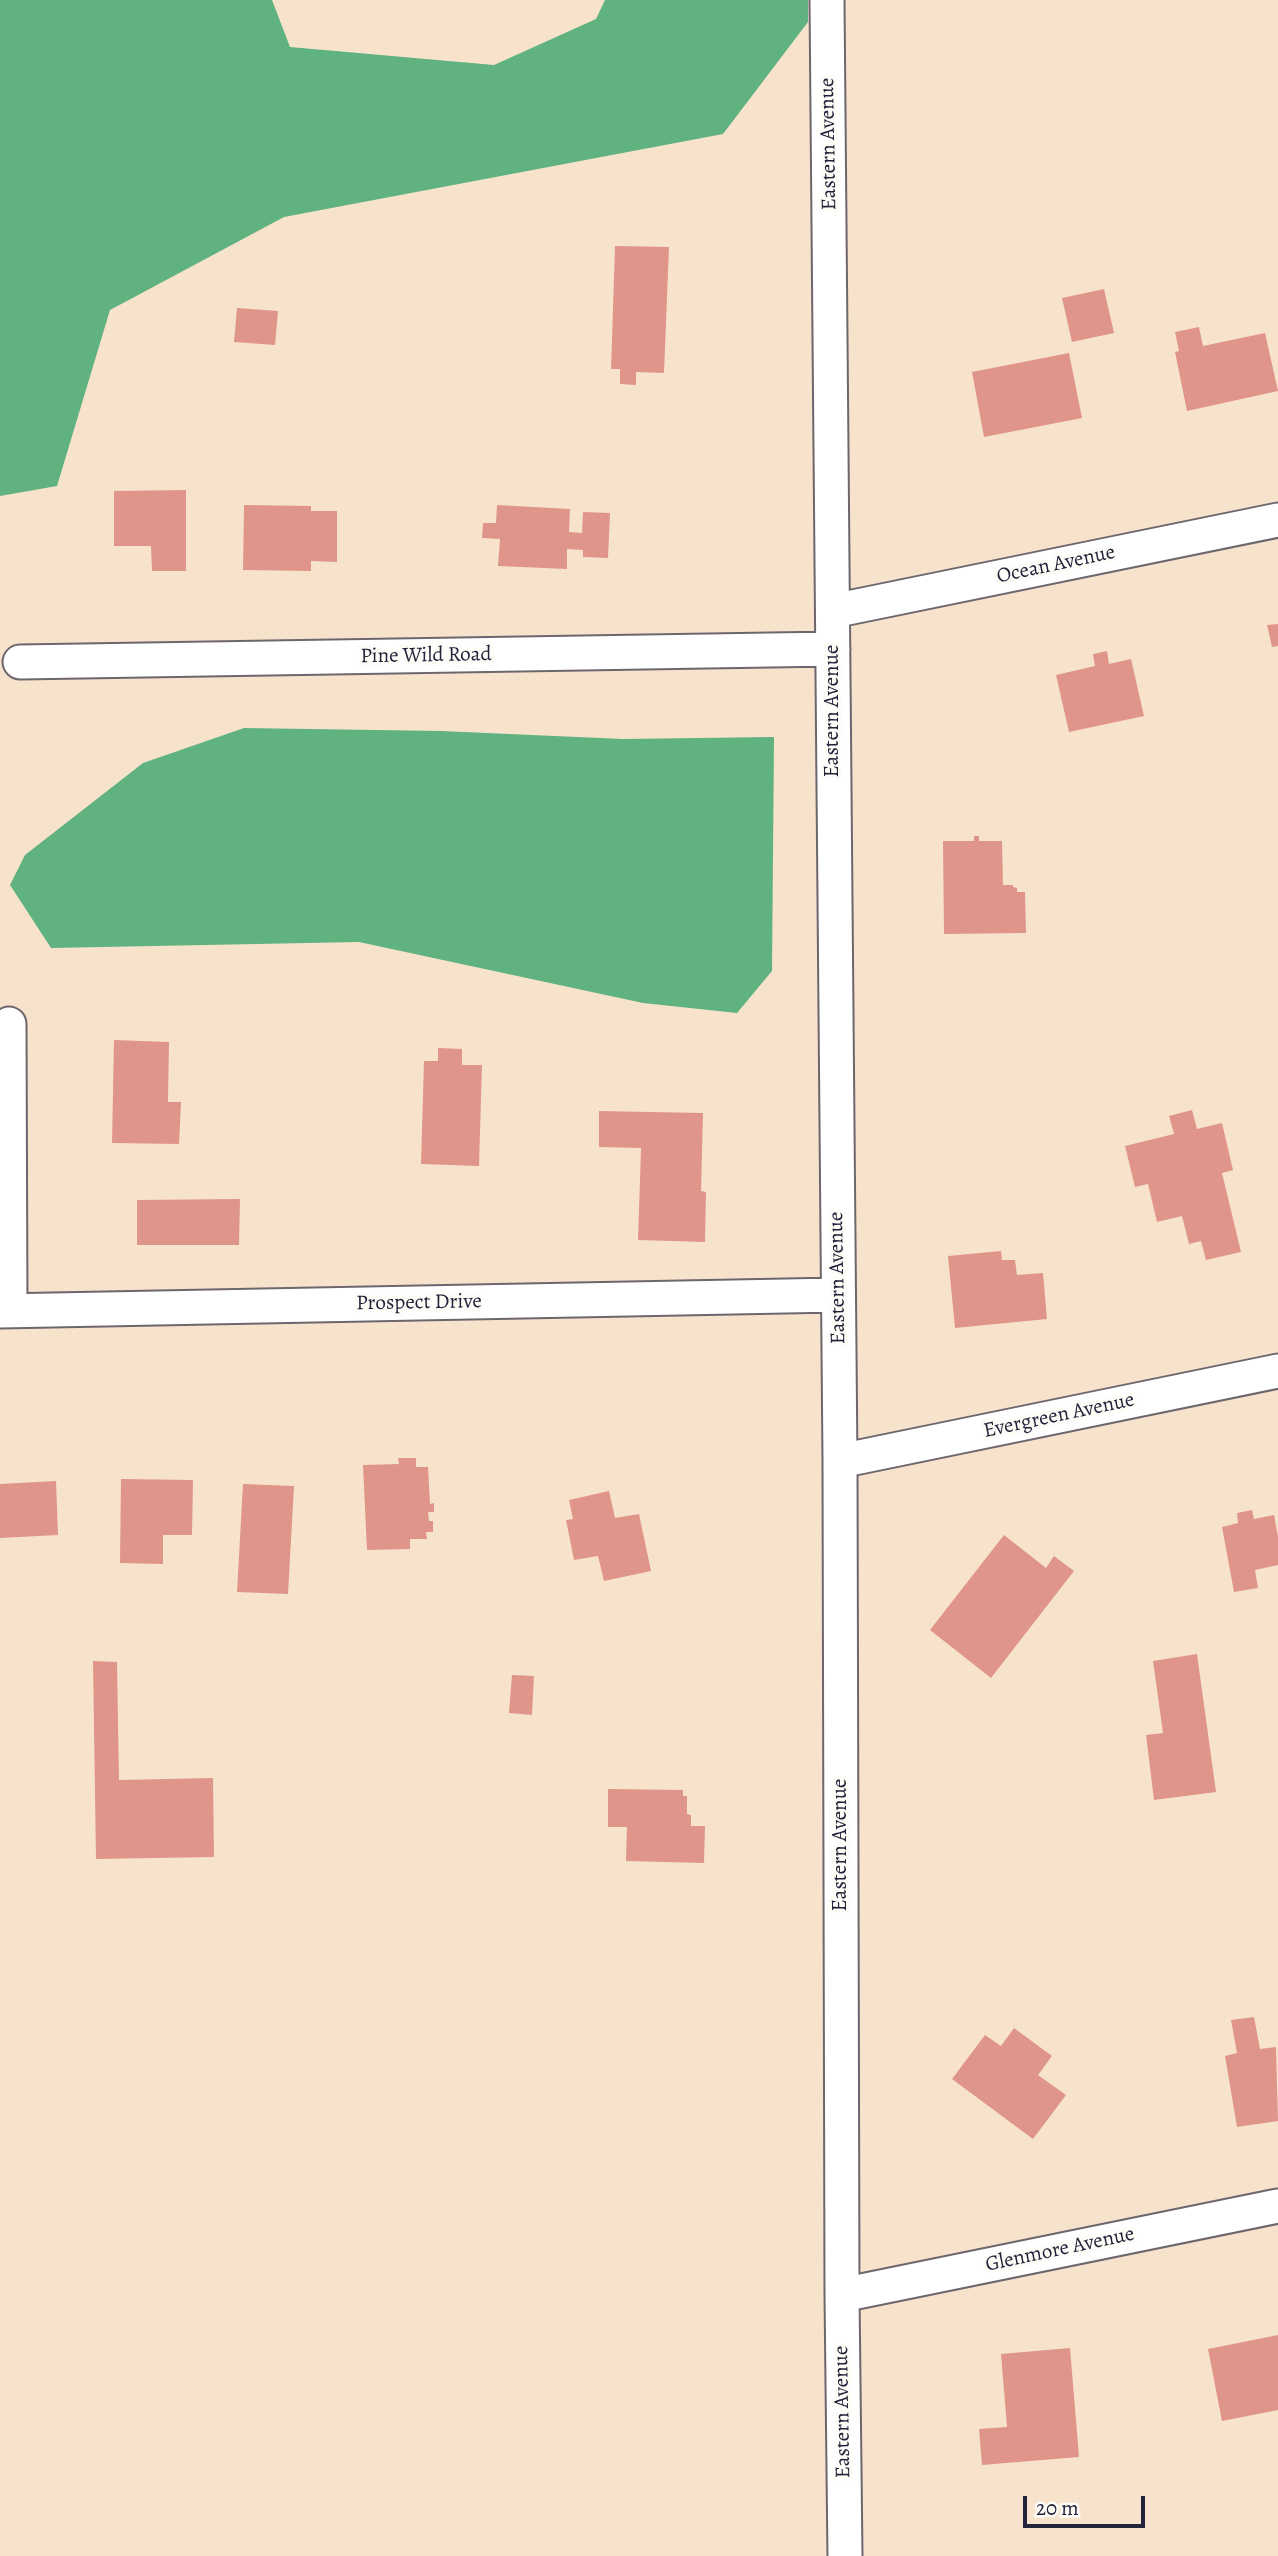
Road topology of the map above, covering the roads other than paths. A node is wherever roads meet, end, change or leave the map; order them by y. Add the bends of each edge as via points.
1 (827, 0) edge
2 (1278, 520) edge
3 (833, 611) junction
4 (832, 649) junction
5 (20, 662) dead end
6 (9, 1024) dead end
7 (838, 1295) junction
8 (5, 1311) edge
9 (1278, 1371) edge
10 (840, 1461) junction
11 (1278, 2206) edge
12 (842, 2295) junction
13 (845, 2556) edge

1 - 3 street, Eastern Avenue
2 - 3 street, Ocean Avenue
3 - 4 street, Eastern Avenue
4 - 5 street, Pine Wild Road
4 - 7 street, Eastern Avenue
6 - 8 street
7 - 8 street, Prospect Drive
7 - 10 street, Eastern Avenue
9 - 10 street, Evergreen Avenue
10 - 12 street, Eastern Avenue
11 - 12 street, Glenmore Avenue
12 - 13 street, Eastern Avenue

